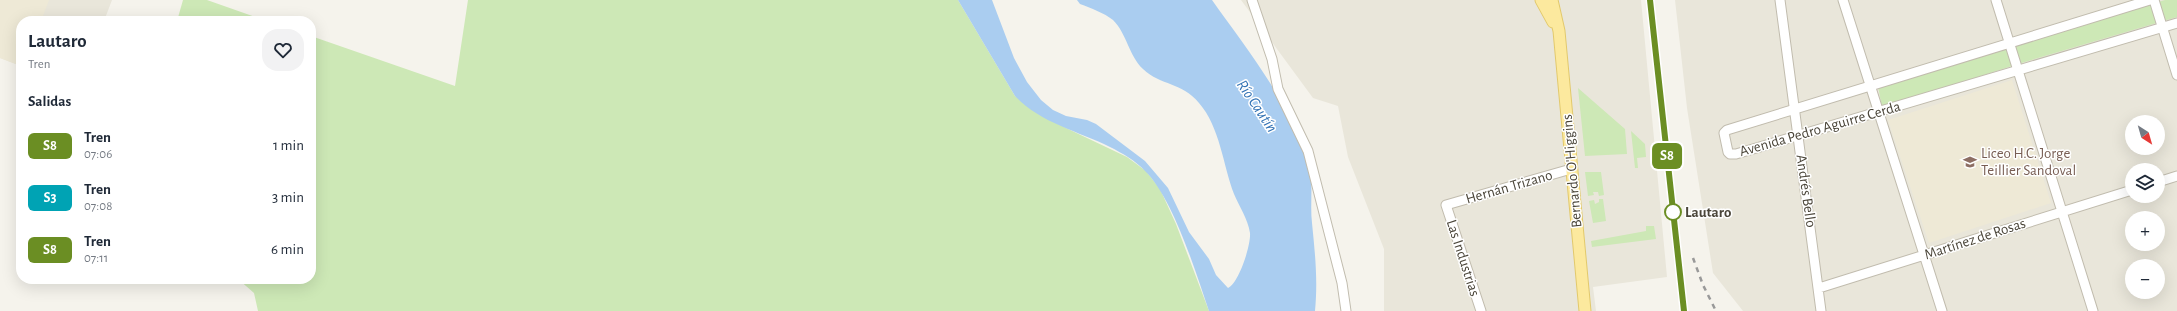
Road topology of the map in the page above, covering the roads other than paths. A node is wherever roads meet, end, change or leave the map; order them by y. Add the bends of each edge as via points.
1 (1252, 0) edge
2 (1542, 0) edge
3 (1552, 0) edge
4 (1780, 0) edge
5 (1843, 0) edge
6 (1996, 0) edge
7 (2150, 0) edge
8 (2154, 0) edge
9 (2177, 23) edge
10 (2162, 27) junction
11 (1559, 31) junction
12 (2010, 44) junction
13 (2018, 70) junction
14 (2177, 75) edge
15 (1870, 86) junction
16 (1794, 109) junction
17 (1878, 112) junction
18 (1799, 136) junction
19 (1572, 169) junction
20 (2177, 176) edge
21 (2165, 180) edge
22 (2125, 192) edge
23 (1446, 205) joint
24 (2062, 212) junction
25 (1924, 255) junction
26 (1819, 288) junction
27 (1346, 311) edge
28 (1481, 311) edge
29 (1585, 311) edge
30 (1821, 311) edge
31 (1942, 311) edge
32 (2093, 311) edge

1 - 27 street via 1272,59 1278,89 1308,150 1342,283
2 - 11 main road, Bernardo O'Higgins
3 - 11 main road, Bernardo O'Higgins
4 - 16 street, Andrés Bello
5 - 15 street
6 - 12 street
7 - 12 street, Avenida Pedro Aguirre Cerda
8 - 10 street
9 - 10 street, Avenida Pedro Aguirre Cerda
10 - 13 street, Avenida Pedro Aguirre Cerda
10 - 14 street
11 - 19 main road, Bernardo O'Higgins
12 - 13 street
12 - 15 street, Avenida Pedro Aguirre Cerda
13 - 17 street, Avenida Pedro Aguirre Cerda
13 - 24 street
15 - 16 street, Avenida Pedro Aguirre Cerda
15 - 17 street
16 - 18 street, Andrés Bello
16 - 18 street, Avenida Pedro Aguirre Cerda via 1724,133 1728,152 1733,155
17 - 18 street, Avenida Pedro Aguirre Cerda
17 - 25 street
18 - 26 street, Andrés Bello
19 - 23 street, Hernán Trizano
19 - 29 main road, Bernardo O'Higgins
20 - 21 street
22 - 24 street, Martínez de Rosas
23 - 28 street, Las Industrias
24 - 25 street, Martínez de Rosas
24 - 32 street
25 - 26 street, Martínez de Rosas
25 - 31 street
26 - 30 street, Andrés Bello

